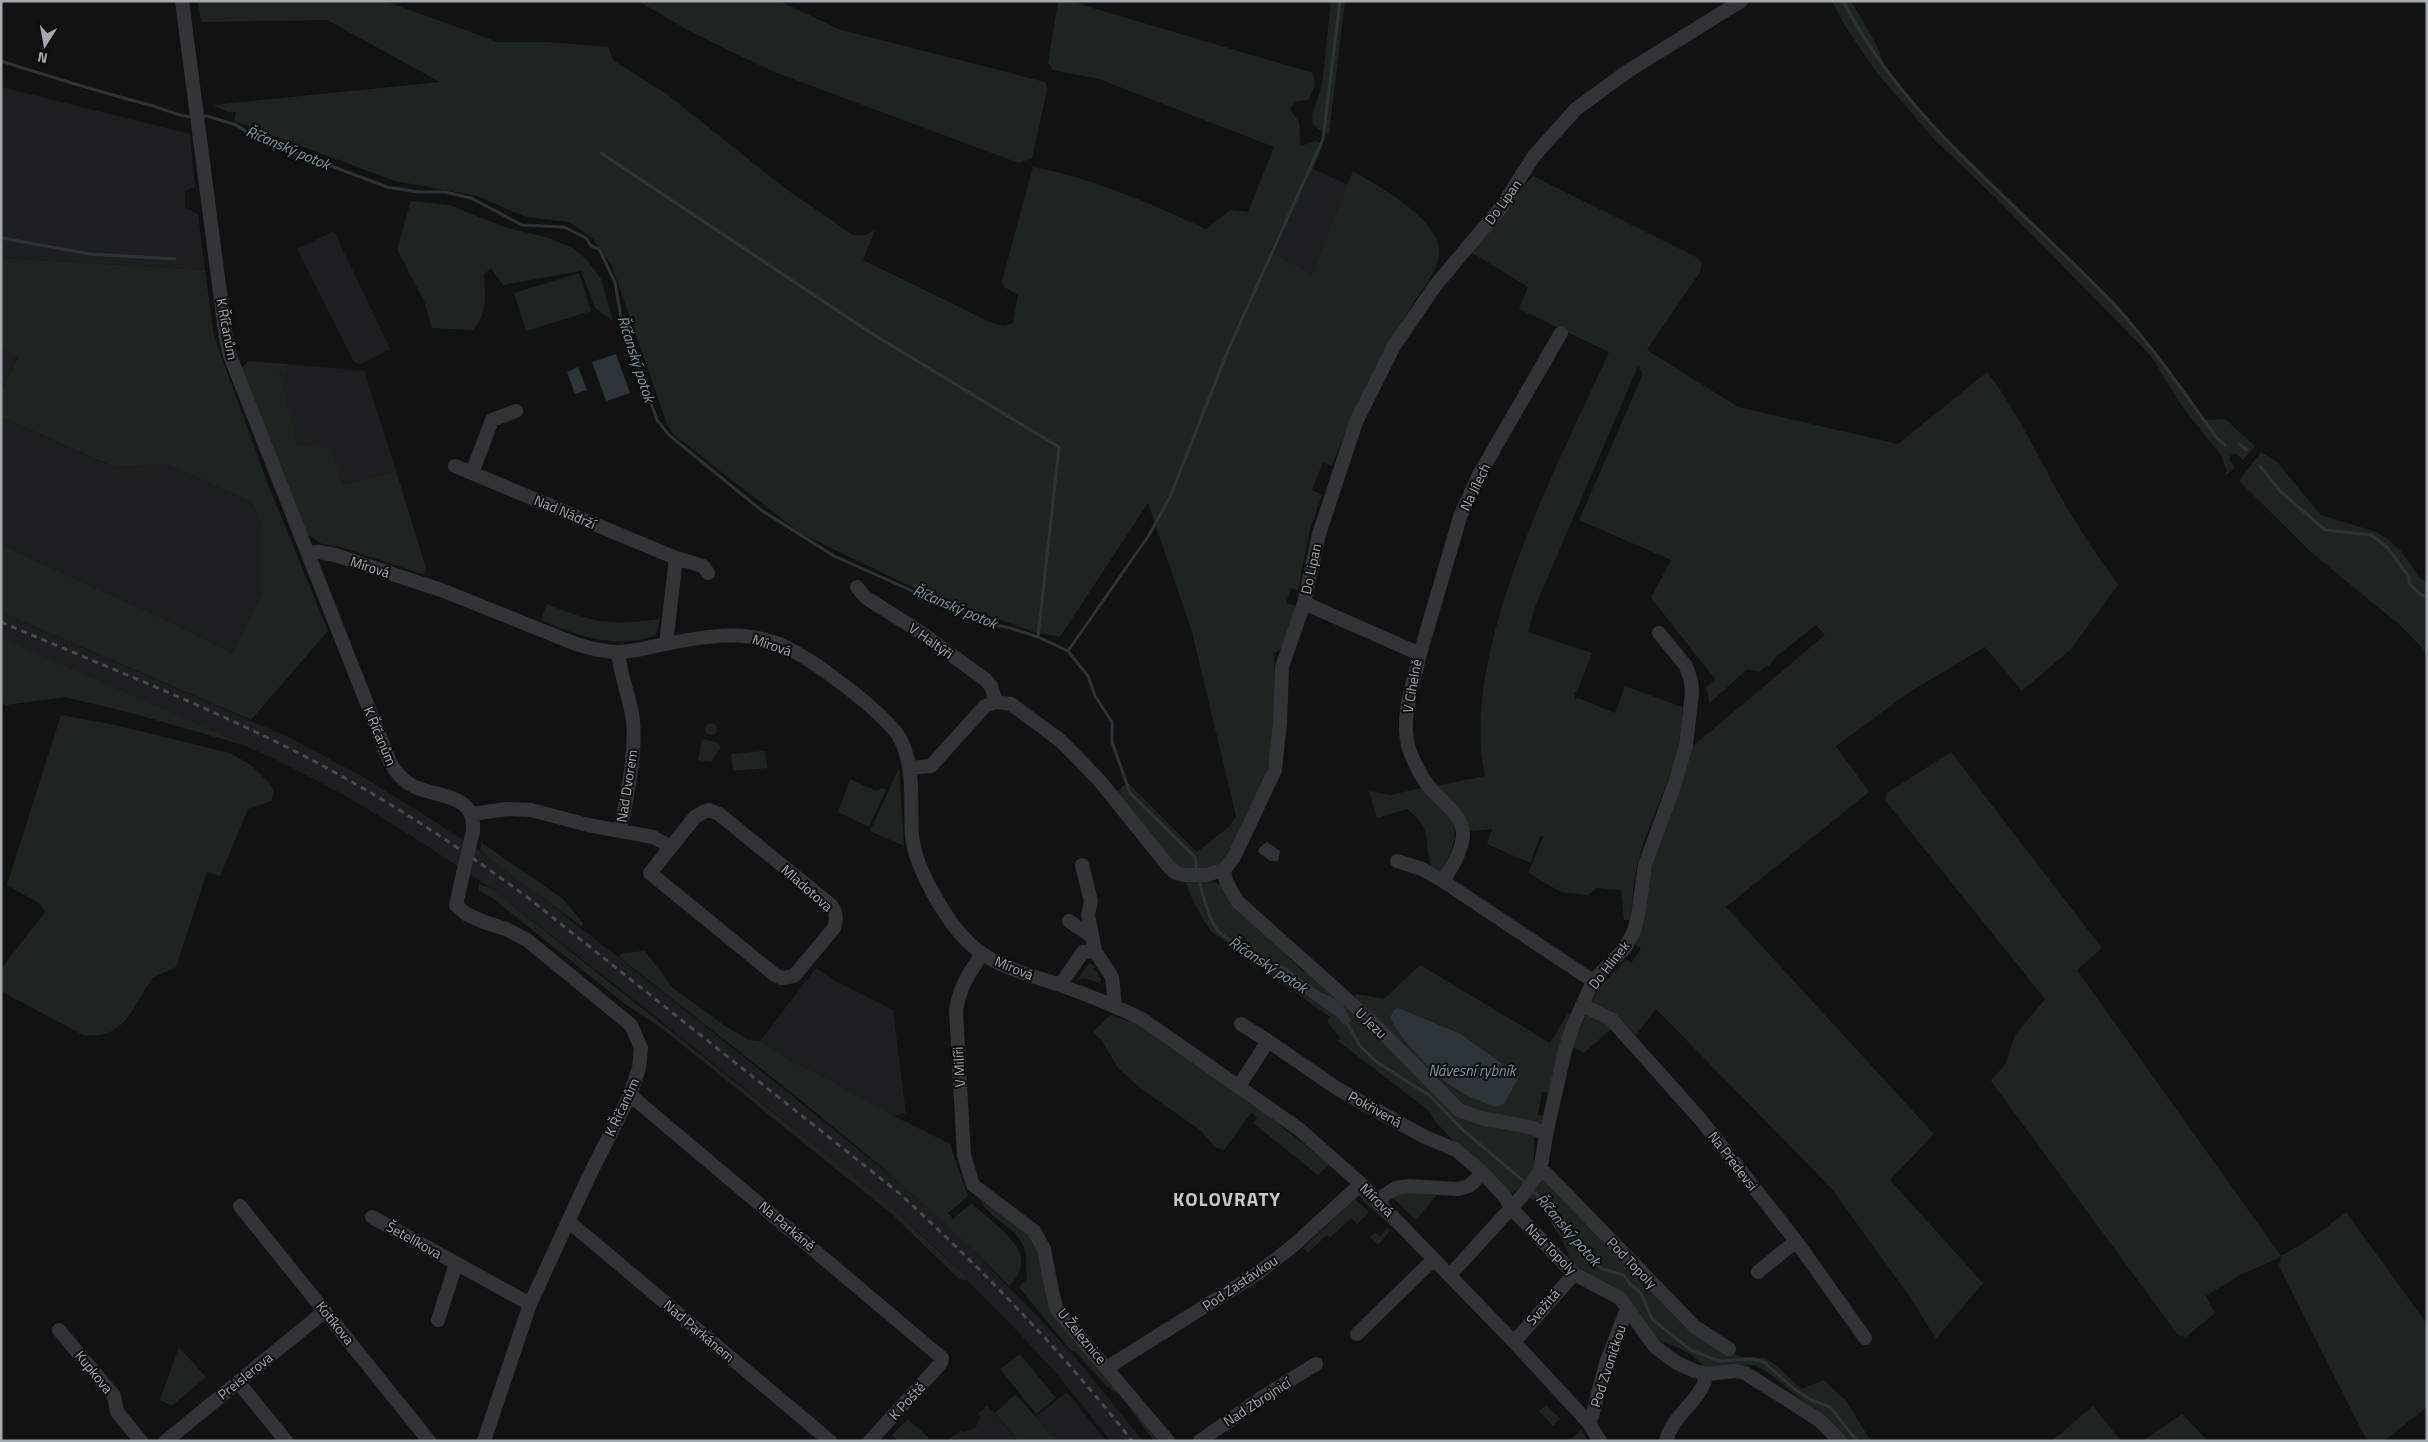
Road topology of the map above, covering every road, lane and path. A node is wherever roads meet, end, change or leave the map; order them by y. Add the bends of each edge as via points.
1 (182, 1) edge
2 (1741, 1) edge
3 (1561, 333) dead end
4 (516, 410) dead end
5 (455, 466) dead end
6 (472, 473) junction
7 (308, 553) junction
8 (676, 558) junction
9 (708, 573) dead end
10 (857, 587) dead end
11 (1304, 603) junction
12 (1659, 633) dead end
13 (666, 644) junction
14 (618, 652) junction
15 (1420, 654) junction
16 (996, 702) junction
17 (909, 768) junction
18 (472, 814) junction
19 (620, 831) junction
20 (671, 847) junction
21 (1397, 861) dead end
22 (1082, 864) dead end
23 (1224, 870) junction
24 (1443, 881) junction
25 (1069, 921) dead end
26 (1091, 936) junction
27 (1095, 951) junction
28 (982, 954) junction
29 (1593, 981) junction
30 (1060, 985) junction
31 (1582, 1005) junction
32 (1115, 1006) junction
33 (1241, 1024) dead end
34 (1268, 1041) junction
35 (1239, 1086) junction
36 (630, 1095) junction
37 (1546, 1135) junction
38 (1483, 1173) junction
39 (1538, 1176) junction
40 (1361, 1184) junction
41 (973, 1185) joint
42 (1377, 1200) junction
43 (240, 1206) dead end
44 (1511, 1208) junction
45 (372, 1217) dead end
46 (568, 1221) junction
47 (1796, 1241) junction
48 (1434, 1259) junction
49 (456, 1264) junction
50 (1758, 1272) dead end
51 (1574, 1274) junction
52 (1450, 1275) junction
53 (530, 1304) junction
54 (1627, 1309) junction
55 (325, 1311) junction
56 (438, 1320) dead end
57 (59, 1330) dead end
58 (1357, 1334) dead end
59 (1865, 1338) dead end
60 (1514, 1342) junction
61 (1730, 1349) dead end
62 (942, 1358) joint
63 (1316, 1364) dead end
64 (1108, 1367) junction
65 (1707, 1374) junction
66 (238, 1382) junction
67 (1588, 1422) junction
68 (141, 1441) edge
69 (166, 1441) edge
70 (286, 1441) edge
71 (429, 1441) edge
72 (484, 1441) edge
73 (830, 1441) edge
74 (870, 1441) edge
75 (1168, 1441) edge
76 (1200, 1441) edge
77 (1600, 1441) edge
78 (1666, 1441) edge
79 (1840, 1441) edge

1 - 7 street, K Říčanům via 226,339
2 - 11 street, Do Lipan via 1628,71 1576,109 1534,156 1502,206 1434,286 1394,346 1356,422 1319,534
3 - 15 street, Na Jílech via 1484,467 1460,517
4 - 6 street via 492,420
5 - 6 street, Nad Nádrží
6 - 8 street, Nad Nádrží
7 - 14 street, Mírová via 335,555 444,591 576,644
7 - 18 street, K Říčanům via 373,723 396,771 416,787 460,802
8 - 9 street, Nad Nádrží via 703,566
8 - 13 street
10 - 16 street, V Haltýři via 865,597 986,680
11 - 15 street, V Cihelně
11 - 23 street, Do Lipan via 1282,667 1275,770 1234,857
12 - 29 street, Do Hlinek via 1686,666 1691,681 1686,746 1645,866 1634,931 1625,948
13 - 14 street, Mírová
13 - 17 street, Mírová via 710,636 744,636 778,644 798,654 830,676 894,730
14 - 19 street, Nad Dvorem via 630,703 634,744
15 - 24 street, V Cihelně via 1408,707 1409,747 1415,764 1431,788 1454,812 1463,834 1458,856
16 - 17 street via 981,709 931,766
16 - 23 street via 1016,706 1061,741 1099,780 1176,873 1206,875
17 - 28 street, Mírová via 914,854 952,923
18 - 19 street, Nad Dvorem via 507,809 531,810
18 - 36 street, K Říčanům, bridge via 473,831 456,905 466,914 527,940 631,1025 641,1048 639,1068
19 - 20 street via 653,836
20 - 20 street, Mladotova via 698,814 709,810 719,814 832,906 836,919 834,928 794,976 782,978 775,975 650,873
21 - 24 street via 1422,869
22 - 26 street via 1091,901 1088,915
23 - 37 street, U Jezu via 1226,881 1238,901 1371,1021 1459,1110 1481,1118 1534,1128
24 - 29 street
25 - 26 street
26 - 27 street
27 - 30 street via 1083,952
27 - 32 street via 1112,977
28 - 30 street, Mírová via 1005,967
28 - 41 street, V Milíři via 964,980 956,1012 964,1155
29 - 31 street, Do Hlinek
30 - 32 street, Mírová
31 - 37 street, Do Hlinek via 1565,1050
31 - 47 street, Na Předevsi via 1611,1019 1630,1038 1701,1120
32 - 35 street, Mírová via 1142,1019
33 - 34 street, Pokřivená
34 - 35 street
34 - 38 street, Pokřivená via 1338,1089 1423,1136 1456,1150
35 - 40 street, Mírová via 1299,1129
36 - 46 street, K Říčanům
36 - 62 street, Na Parkáně
37 - 39 street, Do Hlinek
38 - 42 street via 1469,1186 1409,1186 1396,1188
38 - 44 street, Pokřivená
39 - 44 street
39 - 61 street, Pod Topoly via 1547,1174 1695,1327
40 - 42 street, Mírová
40 - 64 street, Pod Zastávkou via 1258,1273
41 - 64 street, U Železnice via 1034,1231 1044,1249 1057,1310
42 - 48 street, Mírová
43 - 55 street, Kotíkova
44 - 51 street, Nad Topoly
44 - 52 street
45 - 49 street, Šetelíkova
46 - 53 street, K Říčanům
46 - 73 street, Nad Parkánem
47 - 50 street
47 - 59 street, Na Předevsi
48 - 52 street, Mírová
48 - 58 street
49 - 53 street, Šetelíkova
49 - 56 street, Šetelíkova
51 - 54 street, Nad Topoly via 1620,1298
51 - 60 street, Svažitá
52 - 60 street, Mírová
53 - 72 street, K Říčanům
54 - 65 street, Nad Topoly via 1655,1347 1677,1363
54 - 67 street, Pod Zvoničkou
55 - 66 street, Preislerova
55 - 71 street, Kotíkova
57 - 68 street, Kupkova via 114,1396 117,1412
60 - 67 street, Mírová
62 - 74 street, K Poště via 933,1373
63 - 76 street, Nad Zbrojnicí
64 - 75 street, U Železnice
65 - 78 street via 1700,1391 1672,1427
65 - 79 street, Nad Topoly via 1745,1372 1819,1420
66 - 69 street, Preislerova
66 - 70 street
67 - 77 street, Mírová

